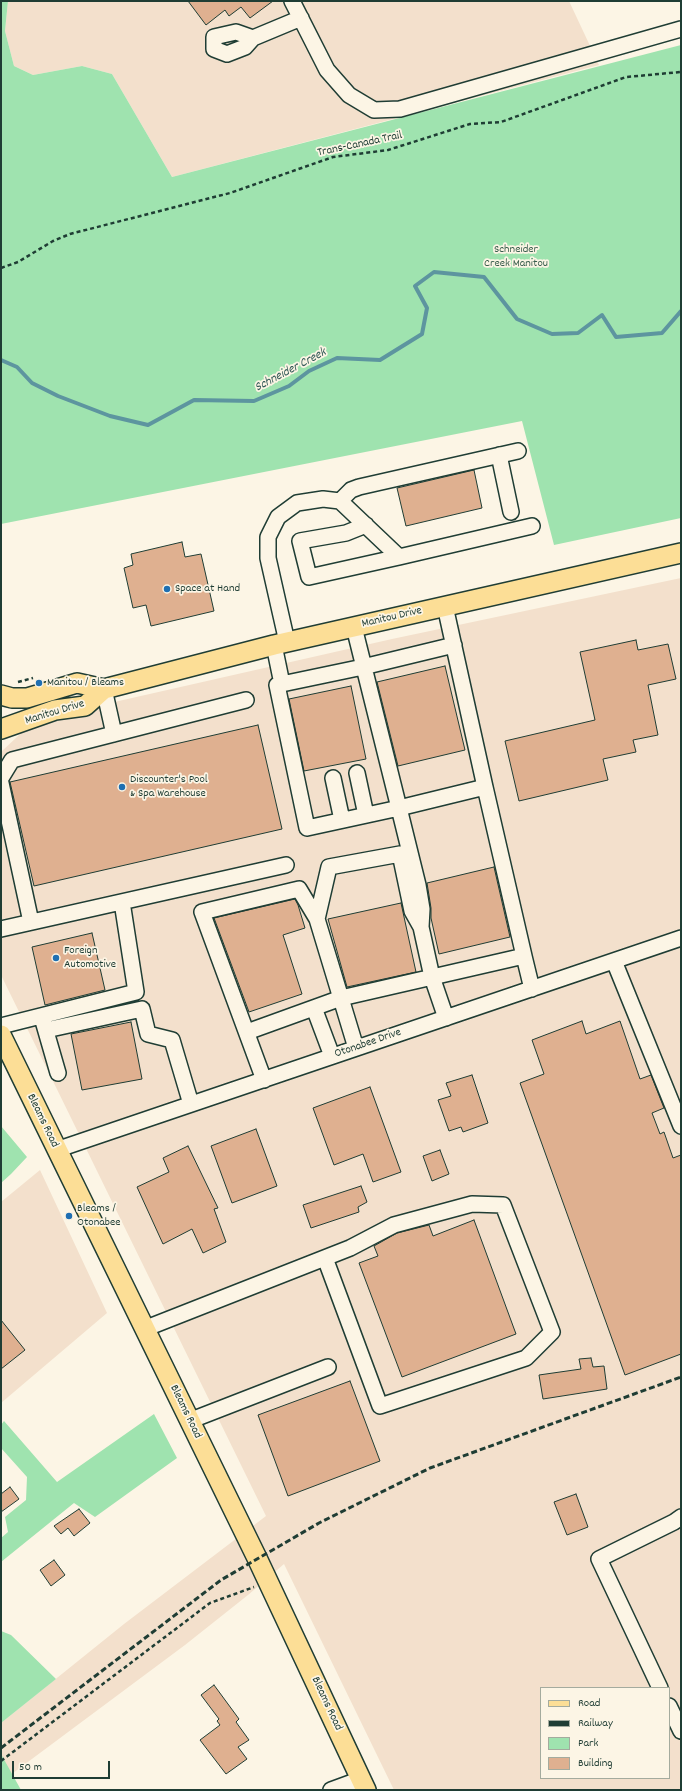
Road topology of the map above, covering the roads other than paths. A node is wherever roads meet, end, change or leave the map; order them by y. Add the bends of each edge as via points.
1 (292, 1) edge
2 (301, 18) junction
3 (681, 30) edge
4 (253, 38) dead end
5 (518, 451) dead end
6 (499, 455) junction
7 (340, 501) junction
8 (511, 512) dead end
9 (366, 525) junction
10 (532, 526) dead end
11 (681, 553) edge
12 (399, 557) junction
13 (445, 606) junction
14 (354, 627) junction
15 (280, 643) junction
16 (454, 645) junction
17 (363, 667) junction
18 (282, 684) junction
19 (104, 690) junction
20 (1, 695) edge
21 (246, 700) dead end
22 (1, 729) edge
23 (114, 734) junction
24 (357, 773) dead end
25 (1, 778) edge
26 (333, 778) dead end
27 (1, 783) edge
28 (485, 787) junction
29 (399, 808) junction
30 (366, 816) junction
31 (342, 820) junction
32 (286, 865) dead end
33 (122, 902) junction
34 (317, 919) junction
35 (31, 922) junction
36 (421, 927) junction
37 (1, 929) edge
38 (681, 938) edge
39 (524, 956) junction
40 (614, 961) junction
41 (432, 977) junction
42 (532, 989) junction
43 (341, 998) junction
44 (314, 1008) junction
45 (446, 1018) junction
46 (44, 1023) junction
47 (1, 1026) edge
48 (246, 1032) junction
49 (1, 1036) edge
50 (356, 1048) junction
51 (332, 1056) junction
52 (58, 1073) dead end
53 (264, 1080) junction
54 (191, 1104) junction
55 (681, 1126) edge
56 (56, 1150) junction
57 (325, 1258) junction
58 (144, 1329) junction
59 (328, 1368) dead end
60 (189, 1421) junction
61 (681, 1516) edge
62 (660, 1687) edge
63 (670, 1708) edge
64 (681, 1731) edge
65 (364, 1785) edge
66 (331, 1790) edge

1 - 2 street
2 - 3 street via 327,70 349,95 374,110 400,108
2 - 4 street
5 - 6 street
6 - 7 street via 360,487 352,490
6 - 8 street
7 - 9 street
7 - 15 street via 323,499 297,503 278,517 268,537 268,558
9 - 12 street
9 - 12 street via 346,533 300,541 309,577
10 - 12 street
11 - 13 main road, Manitou Drive
13 - 14 main road, Manitou Drive
13 - 16 street
14 - 15 main road, Manitou Drive
14 - 17 street
15 - 18 street
15 - 19 main road, Manitou Drive
16 - 17 street
16 - 28 street
17 - 18 street
17 - 29 street
18 - 31 street via 277,685 307,828
19 - 20 main road, Manitou Drive via 77,683 27,698
19 - 22 main road, Manitou Drive via 85,706 55,710
19 - 23 street
21 - 23 street
23 - 25 street via 12,760
24 - 30 street
26 - 31 street
27 - 35 street
28 - 29 street
28 - 39 street
29 - 30 street
29 - 36 street via 418,885 422,909
30 - 31 street
32 - 33 street
33 - 35 street
33 - 46 street via 136,992
34 - 36 street via 329,867 400,854 412,911
34 - 43 street
34 - 48 street via 299,889 202,912
35 - 37 street
36 - 41 street
38 - 40 street, Otonabee Drive
39 - 41 street
39 - 42 street
40 - 42 street, Otonabee Drive
40 - 55 street
41 - 43 street
41 - 45 street
42 - 45 street, Otonabee Drive
43 - 44 street
43 - 50 street
44 - 48 street
44 - 51 street
45 - 50 street, Otonabee Drive
46 - 47 street
46 - 52 street
46 - 54 street via 142,1009 148,1034 172,1040
48 - 53 street
49 - 56 main road, Bleams Road
50 - 51 street, Otonabee Drive
51 - 53 street, Otonabee Drive
53 - 54 street, Otonabee Drive
54 - 56 street, Otonabee Drive
56 - 58 main road, Bleams Road
57 - 57 street via 394,1225 472,1204 503,1205 552,1332 526,1358 380,1406
57 - 58 street
58 - 60 main road, Bleams Road
59 - 60 street
60 - 65 main road, Bleams Road
61 - 62 street via 674,1522 599,1559
63 - 64 street
65 - 66 street

